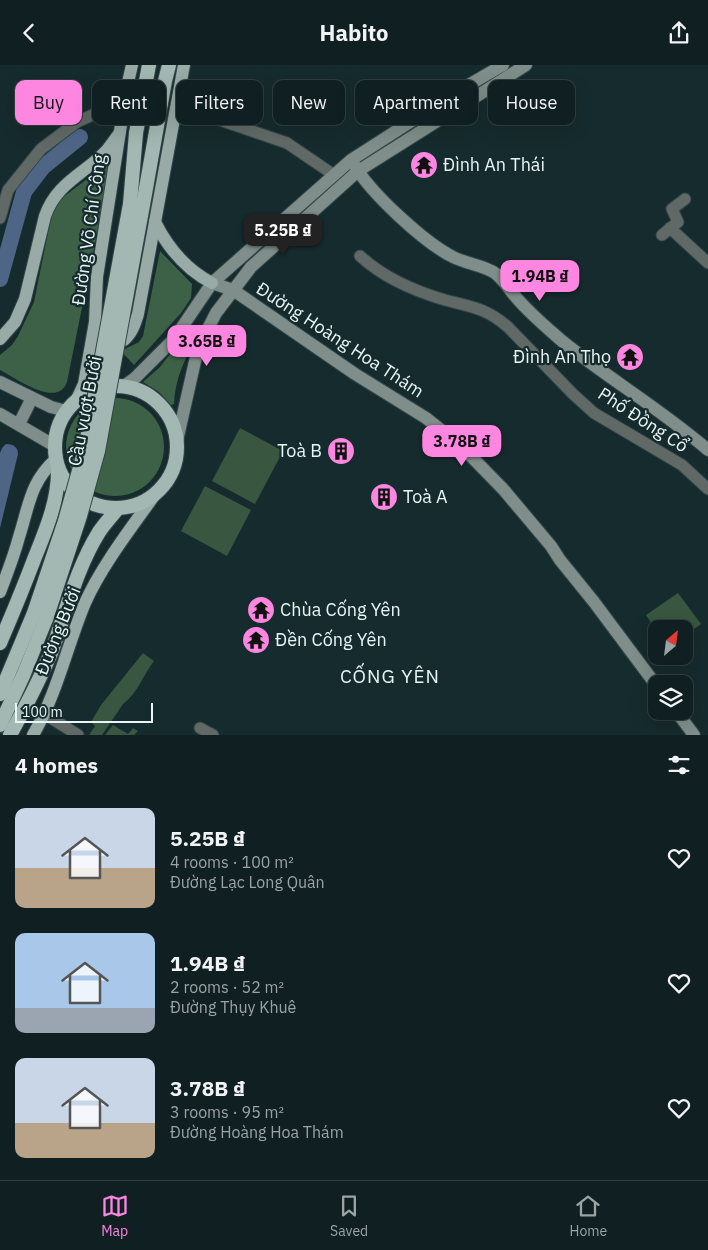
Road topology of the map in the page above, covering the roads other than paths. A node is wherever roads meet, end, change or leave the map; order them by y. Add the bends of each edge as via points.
1 (132, 65) edge
2 (149, 65) edge
3 (169, 65) edge
4 (184, 65) edge
5 (503, 65) edge
6 (526, 65) edge
7 (129, 80) edge
8 (181, 80) edge
9 (176, 107) edge
10 (92, 116) edge
11 (121, 125) edge
12 (235, 125) edge
13 (120, 132) junction
14 (352, 160) junction
15 (358, 171) junction
16 (334, 175) junction
17 (685, 199) dead end
18 (136, 205) junction
19 (0, 218) edge
20 (156, 222) junction
21 (360, 256) dead end
22 (708, 263) edge
23 (212, 283) junction
24 (233, 290) junction
25 (95, 322) junction
26 (0, 339) edge
27 (0, 382) edge
28 (124, 386) junction
29 (32, 398) junction
30 (78, 399) junction
31 (66, 411) junction
32 (0, 414) edge
33 (19, 424) junction
34 (177, 441) junction
35 (708, 450) edge
36 (56, 458) junction
37 (708, 489) edge
38 (156, 493) junction
39 (118, 508) junction
40 (0, 592) edge
41 (40, 616) junction
42 (0, 643) edge
43 (648, 675) edge
44 (0, 694) edge
45 (43, 713) junction
46 (683, 720) edge
47 (0, 725) edge
48 (200, 728) dead end
49 (10, 735) edge
50 (33, 735) edge
51 (78, 735) edge
52 (212, 735) edge
53 (694, 735) edge

1 - 7 main road, Đường Võ Chí Công
2 - 18 highway via 136,133
3 - 18 highway
4 - 8 main road
5 - 14 main road
6 - 15 main road
9 - 20 main road
10 - 19 street via 77,122 41,149 8,189
11 - 13 main road, Đường Võ Chí Công
12 - 16 street via 287,143
13 - 25 main road, Đường Võ Chí Công via 97,277
13 - 26 main road via 106,151 60,190 49,204 25,299 15,322
14 - 15 main road
14 - 16 main road
15 - 24 main road via 251,267
15 - 35 main road via 406,223 454,257 497,275 515,297 560,339
16 - 23 main road
17 - 22 street via 672,209 678,222 666,232 694,248
18 - 41 highway, Cầu vượt Bưởi, bridge via 96,460 80,515
20 - 23 main road via 176,255
20 - 25 main road via 132,330 124,340 106,338
21 - 37 street, Phố Đồng Cổ via 390,279 482,309 497,317 594,413 682,465
23 - 24 main road, Đường Hoàng Hoa Thám
23 - 28 main road via 174,339
24 - 34 main road via 216,313 198,348
24 - 43 main road, Đường Hoàng Hoa Thám via 355,374 426,417 461,446 546,540
25 - 30 main road, Đường Võ Chí Công via 84,384
27 - 29 main road
28 - 30 highway via 100,388
28 - 34 highway via 154,399 166,411
29 - 31 main road
29 - 33 main road
30 - 31 highway
31 - 36 highway via 59,423
32 - 33 main road
33 - 36 main road
34 - 38 highway via 173,470
36 - 39 highway via 68,484 82,497 105,507
36 - 40 main road via 37,480
36 - 42 highway via 59,477 54,505
38 - 39 highway via 138,503
38 - 45 main road, Đường Bưởi via 109,561 86,602
39 - 49 highway via 94,541 34,693
41 - 44 highway
41 - 47 highway via 23,676
45 - 50 main road, Đường Bưởi
45 - 51 street
46 - 53 main road
48 - 52 street

